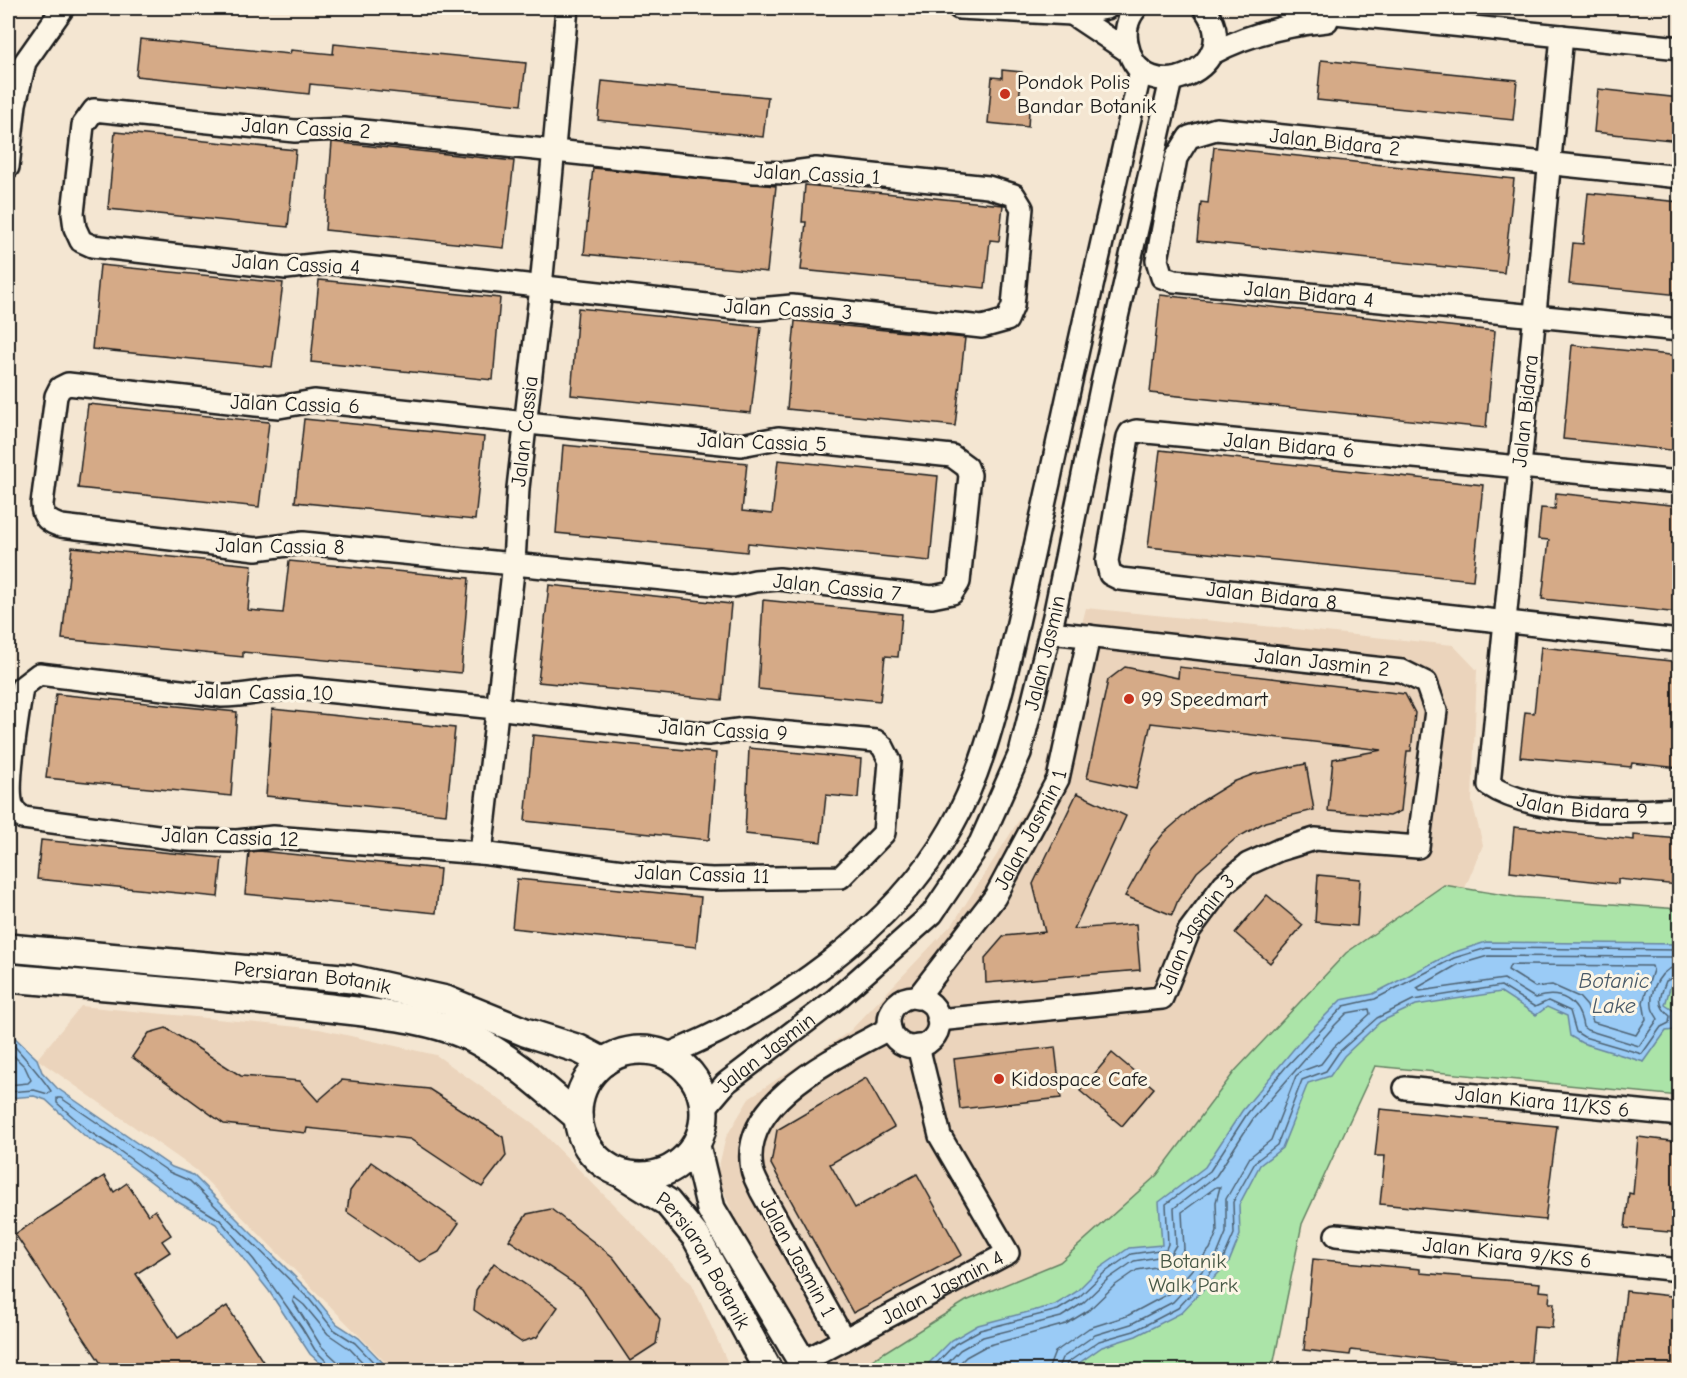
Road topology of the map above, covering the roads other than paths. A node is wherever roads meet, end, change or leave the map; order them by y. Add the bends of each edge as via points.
1 (63, 8) edge
2 (567, 8) edge
3 (959, 8) edge
4 (1107, 8) edge
5 (1136, 8) edge
6 (1204, 8) edge
7 (1286, 8) edge
8 (1072, 14) junction
9 (1363, 17) junction
10 (1562, 36) junction
11 (1680, 48) edge
12 (1129, 52) junction
13 (1211, 54) junction
14 (1142, 70) junction
15 (1171, 80) junction
16 (554, 149) junction
17 (1550, 165) junction
18 (8, 167) edge
19 (76, 177) joint
20 (1680, 177) edge
21 (1168, 199) joint
22 (1018, 259) joint
23 (542, 287) junction
24 (1535, 315) junction
25 (1680, 330) edge
26 (525, 423) junction
27 (49, 451) joint
28 (1518, 467) junction
29 (1680, 482) edge
30 (1117, 501) joint
31 (965, 529) joint
32 (514, 563) junction
33 (1506, 621) junction
34 (1050, 632) junction
35 (1089, 636) junction
36 (1680, 641) edge
37 (496, 708) junction
38 (14, 744) joint
39 (1489, 785) joint
40 (1680, 808) edge
41 (886, 812) joint
42 (1418, 847) joint
43 (481, 853) junction
44 (8, 948) edge
45 (8, 978) edge
46 (917, 998) junction
47 (938, 1020) junction
48 (890, 1028) junction
49 (918, 1046) junction
50 (666, 1055) junction
51 (604, 1062) junction
52 (1405, 1088) dead end
53 (704, 1109) junction
54 (1680, 1115) edge
55 (578, 1117) junction
56 (696, 1146) junction
57 (617, 1171) junction
58 (1336, 1235) dead end
59 (1680, 1270) edge
60 (844, 1340) junction
61 (805, 1366) edge
62 (768, 1371) edge

1 - 18 street via 25,62 15,104
2 - 16 street, Jalan Cassia
3 - 8 street
4 - 8 street
5 - 12 street via 1127,25
6 - 13 street via 1214,27
7 - 9 street
8 - 12 street
9 - 10 street
9 - 13 street via 1286,25
10 - 11 street
10 - 17 street, Jalan Bidara
12 - 14 street
13 - 15 street via 1195,73
14 - 15 street
14 - 50 street, Jalan Jasmin via 989,743 952,827 907,892 816,972 707,1039
15 - 34 street, Jalan Jasmin
16 - 19 street, Jalan Cassia 2 via 344,129 295,132 94,110 83,124
16 - 22 street, Jalan Cassia 1 via 755,172 816,169 988,187 1014,195 1022,208
16 - 23 street, Jalan Cassia
17 - 20 street, Jalan Bidara 2
17 - 21 street, Jalan Bidara 2 via 1216,129 1189,137 1176,158
17 - 24 street, Jalan Bidara
19 - 23 street, Jalan Cassia 4 via 75,228 81,241 92,246 286,268 330,263
21 - 24 street, Jalan Bidara 4 via 1157,260 1162,277 1174,281
22 - 23 street, Jalan Cassia 3 via 1013,306 1007,320 982,327 836,310 792,306 734,308
23 - 26 street, Jalan Cassia
24 - 25 street
24 - 28 street, Jalan Bidara
26 - 27 street, Jalan Cassia 6 via 314,401 279,407 68,384 56,396
26 - 31 street, Jalan Cassia 5 via 741,445 778,438 952,456 967,467 970,475
26 - 32 street, Jalan Cassia
27 - 32 street, Jalan Cassia 8 via 42,513 49,523 61,526 256,549 303,543
28 - 29 street
28 - 30 street, Jalan Bidara 6 via 1130,432
28 - 33 street, Jalan Bidara
30 - 33 street, Jalan Bidara 8 via 1107,561 1110,574 1120,579
31 - 32 street, Jalan Cassia 7 via 959,582 952,593 943,597 779,579 733,586
32 - 37 street, Jalan Cassia
33 - 36 street
33 - 39 street, Jalan Bidara
34 - 35 street, Jalan Jasmin 2
34 - 53 street, Jalan Jasmin via 1020,753 980,843 932,914 836,999 726,1083
35 - 42 street, Jalan Jasmin 2 via 1402,671 1426,683 1436,711
35 - 46 street, Jalan Jasmin 1 via 1058,779 995,897
37 - 38 street, Jalan Cassia 10 via 296,688 222,696 39,674 22,687
37 - 41 street, Jalan Cassia 9 via 708,734 745,729 876,741 890,761
37 - 43 street, Jalan Cassia
38 - 43 street, Jalan Cassia 12 via 11,799 14,810 23,818 187,840 273,837
39 - 40 street, Jalan Bidara 9 via 1530,802 1564,807 1624,812
41 - 43 street, Jalan Cassia 11 via 884,833 841,877 663,876
42 - 47 street, Jalan Jasmin 3 via 1315,839 1248,864 1224,884 1189,931 1162,998
44 - 51 main road, Persiaran Botanik via 352,979 446,1000
45 - 55 main road, Persiaran Botanik via 282,1002 375,1013 447,1027 515,1064
46 - 47 street via 934,1008
46 - 48 street via 897,1003 889,1017
47 - 49 street via 932,1038
48 - 49 street via 903,1044
48 - 60 street, Jalan Jasmin 1 via 822,1066 777,1101 763,1114 752,1151 752,1170 765,1199
49 - 60 street, Jalan Jasmin 4 via 940,1136 1008,1253
50 - 51 main road via 634,1051
50 - 53 main road via 685,1068 699,1087
51 - 55 main road via 589,1077 580,1096
52 - 54 street, Jalan Kiara 11/KS 6
53 - 56 main road
55 - 57 main road via 590,1149
56 - 57 main road via 684,1160 652,1175 634,1176
56 - 61 main road, Persiaran Botanik via 711,1209
57 - 62 main road, Persiaran Botanik via 667,1202 696,1237
58 - 59 street, Jalan Kiara 9/KS 6
60 - 61 street, Jalan Jasmin 4

